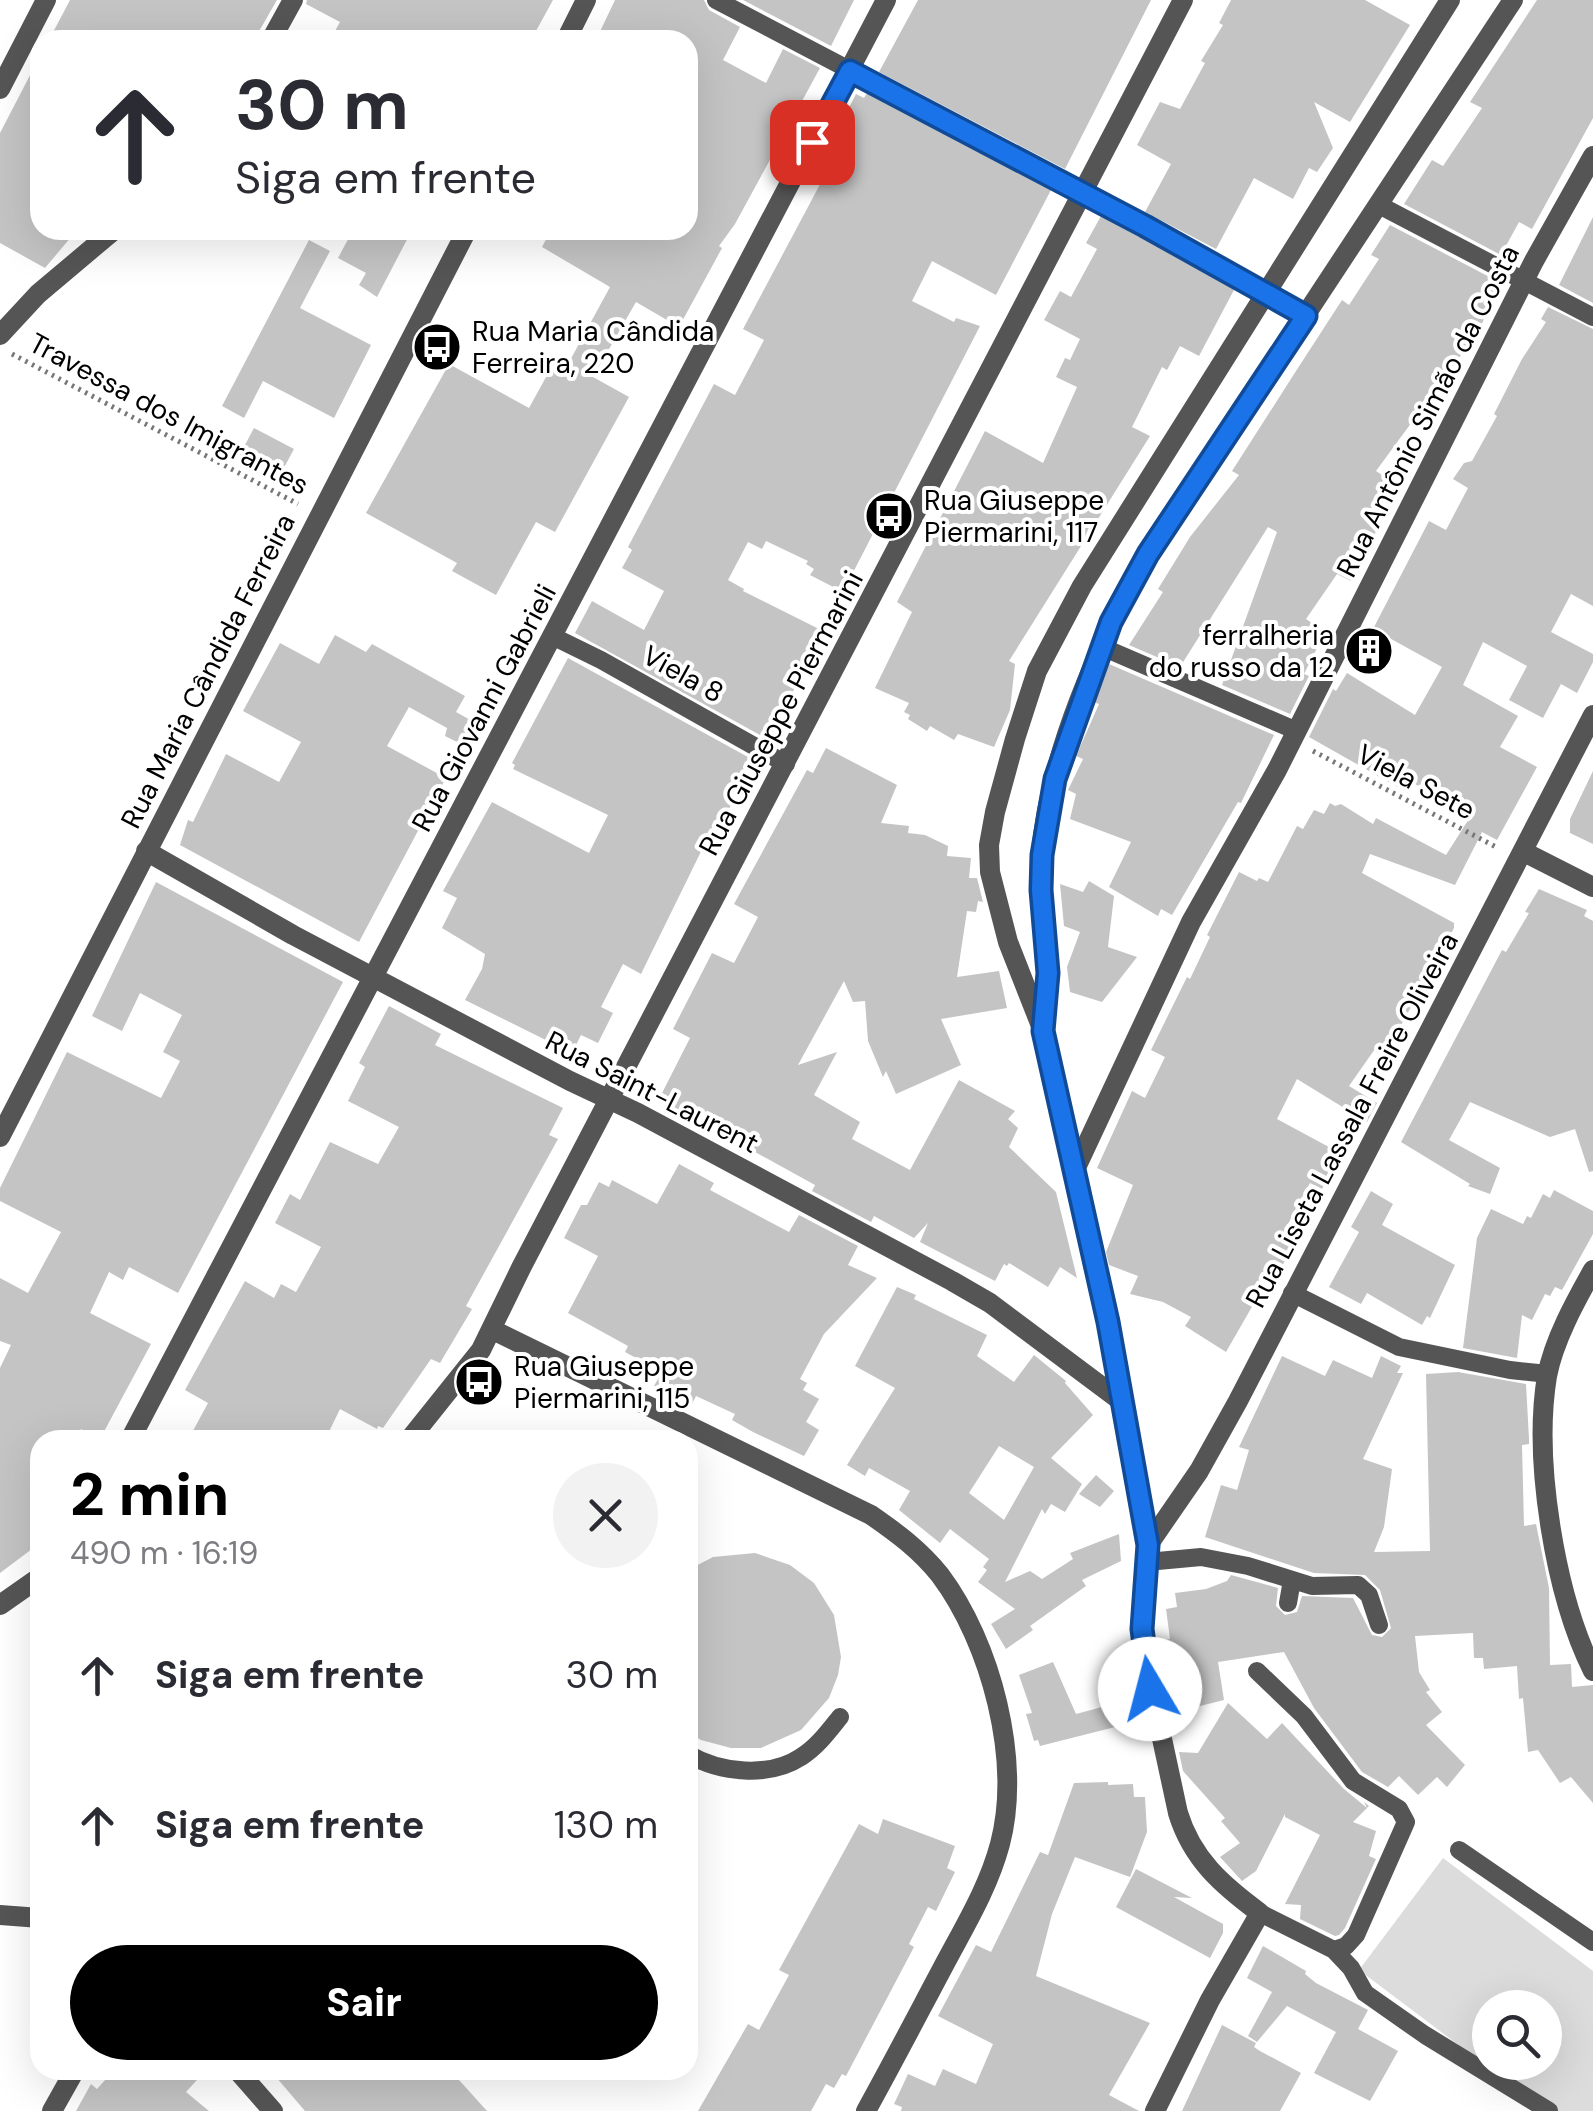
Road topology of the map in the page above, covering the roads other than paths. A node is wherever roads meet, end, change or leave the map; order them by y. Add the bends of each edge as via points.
1 (46, 0) edge
2 (293, 0) edge
3 (586, 0) edge
4 (716, 0) edge
5 (886, 0) edge
6 (1183, 0) edge
7 (1450, 0) edge
8 (1513, 0) edge
9 (30, 30) edge
10 (276, 30) edge
11 (571, 30) edge
12 (30, 31) edge
13 (850, 71) junction
14 (0, 88) edge
15 (1593, 156) edge
16 (1084, 193) junction
17 (1379, 205) junction
18 (102, 240) edge
19 (462, 240) edge
20 (1524, 280) junction
21 (1266, 291) junction
22 (1306, 316) junction
23 (1593, 317) edge
24 (0, 334) edge
25 (552, 636) junction
26 (1102, 647) junction
27 (1593, 715) edge
28 (1295, 736) junction
29 (786, 764) junction
30 (146, 851) junction
31 (1522, 856) junction
32 (1593, 887) edge
33 (374, 978) junction
34 (1043, 1031) junction
35 (610, 1101) junction
36 (0, 1137) edge
37 (1073, 1174) junction
38 (1593, 1270) edge
39 (1292, 1293) junction
40 (493, 1330) junction
41 (1548, 1374) junction
42 (1120, 1401) junction
43 (135, 1430) edge
44 (417, 1430) edge
45 (697, 1430) edge
46 (698, 1430) edge
47 (1148, 1554) junction
48 (1292, 1580) junction
49 (30, 1583) edge
50 (1288, 1603) dead end
51 (0, 1605) edge
52 (1379, 1625) dead end
53 (1257, 1670) dead end
54 (1593, 1671) edge
55 (840, 1717) dead end
56 (698, 1758) edge
57 (1459, 1850) dead end
58 (1260, 1912) junction
59 (0, 1915) edge
60 (30, 1917) edge
61 (1593, 1942) edge
62 (1334, 1950) junction
63 (69, 2080) edge
64 (246, 2080) edge
65 (52, 2111) edge
66 (274, 2111) edge
67 (866, 2111) edge
68 (1154, 2111) edge
69 (1549, 2111) edge

1 - 9 street
2 - 10 street
3 - 11 street
4 - 13 lane
5 - 13 street, Rua Giovanni Gabrieli
6 - 16 street, Rua Giuseppe Piermarini
7 - 21 street
8 - 17 street
12 - 14 street
13 - 16 lane
13 - 25 street, Rua Giovanni Gabrieli
15 - 20 street, Rua Antônio Simão da Costa
16 - 21 lane
16 - 29 street, Rua Giuseppe Piermarini
17 - 20 lane
17 - 22 street
18 - 24 street
19 - 30 street, Rua Maria Cândida Ferreira
20 - 23 lane
20 - 28 street, Rua Antônio Simão da Costa
21 - 22 lane
21 - 34 street via 1082,586 1037,671 1015,739 992,828 990,872 1008,942
22 - 26 street via 1148,554
25 - 29 lane, Viela 8
25 - 33 street, Rua Giovanni Gabrieli
26 - 28 lane
26 - 34 street via 1046,817
27 - 31 street, Rua Liseta Lassala Freire Oliveira
28 - 37 street, Rua Antônio Simão da Costa via 1191,922
29 - 35 street, Rua Giuseppe Piermarini
30 - 33 street, Rua Saint-Laurent
30 - 36 street, Rua Maria Cândida Ferreira
31 - 32 street
31 - 39 street, Rua Liseta Lassala Freire Oliveira
33 - 35 street, Rua Saint-Laurent
33 - 43 street, Rua Giovanni Gabrieli
34 - 37 street
35 - 40 street, Rua Giuseppe Piermarini
35 - 42 street, Rua Saint-Laurent via 990,1303
37 - 42 street
38 - 41 street
39 - 41 lane via 1399,1347
39 - 47 street, Rua Liseta Lassala Freire Oliveira via 1200,1471
40 - 44 street, Rua Giuseppe Piermarini
40 - 45 street
41 - 54 street via 1544,1425 1554,1546
42 - 47 street
46 - 67 street via 871,1515 908,1540 964,1613 987,1665 1007,1777 1001,1841 986,1885
47 - 48 lane via 1201,1557
47 - 58 street via 1144,1655 1183,1830 1206,1868
48 - 50 lane
48 - 52 lane via 1321,1588 1358,1585 1369,1594
49 - 51 street
53 - 62 lane via 1304,1716 1353,1781 1405,1816 1356,1936
55 - 56 lane via 819,1744 774,1768 718,1767
57 - 61 lane
58 - 62 lane
58 - 68 street
59 - 60 street
62 - 69 lane via 1367,1995
63 - 65 street
64 - 66 street

